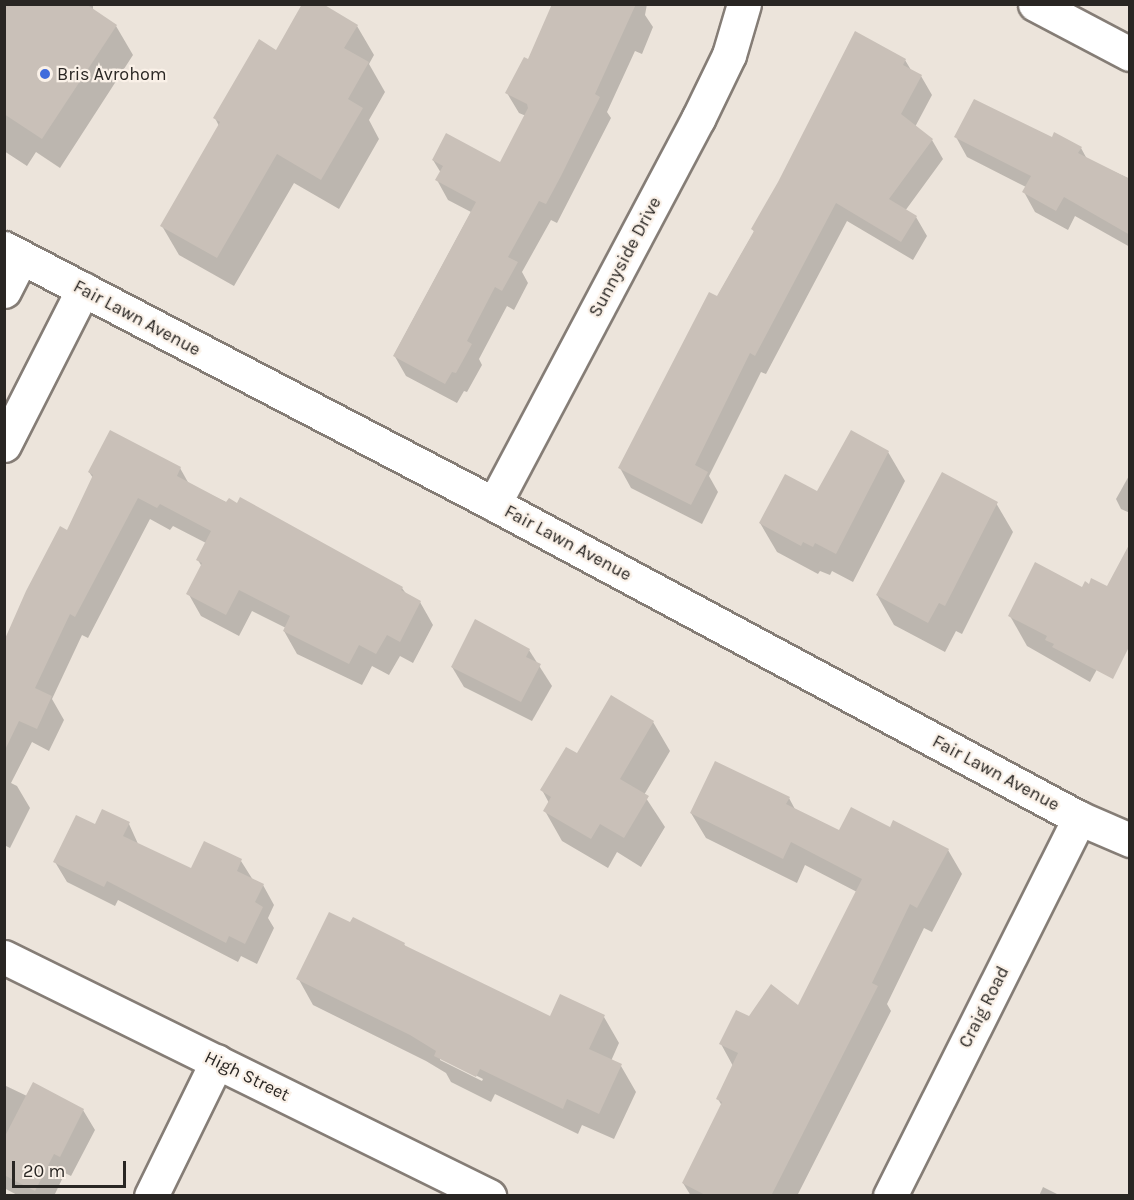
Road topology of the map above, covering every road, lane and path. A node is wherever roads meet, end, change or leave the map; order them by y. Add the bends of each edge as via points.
1 (744, 4) edge
2 (1035, 4) edge
3 (1130, 54) edge
4 (13, 252) edge
5 (83, 289) junction
6 (4, 291) edge
7 (4, 445) edge
8 (494, 504) junction
9 (1079, 818) junction
10 (1130, 840) edge
11 (4, 957) edge
12 (217, 1062) junction
13 (151, 1196) edge
14 (489, 1196) edge
15 (890, 1196) edge

1 - 8 street, Sunnyside Drive via 729,54 699,119
2 - 3 street
4 - 5 street, Fair Lawn Avenue
4 - 6 street
5 - 7 street
5 - 8 street, Fair Lawn Avenue
8 - 9 street, Fair Lawn Avenue
9 - 10 street, Fair Lawn Avenue
9 - 15 street, Craig Road
11 - 12 street, High Street
12 - 13 street
12 - 14 street, High Street

